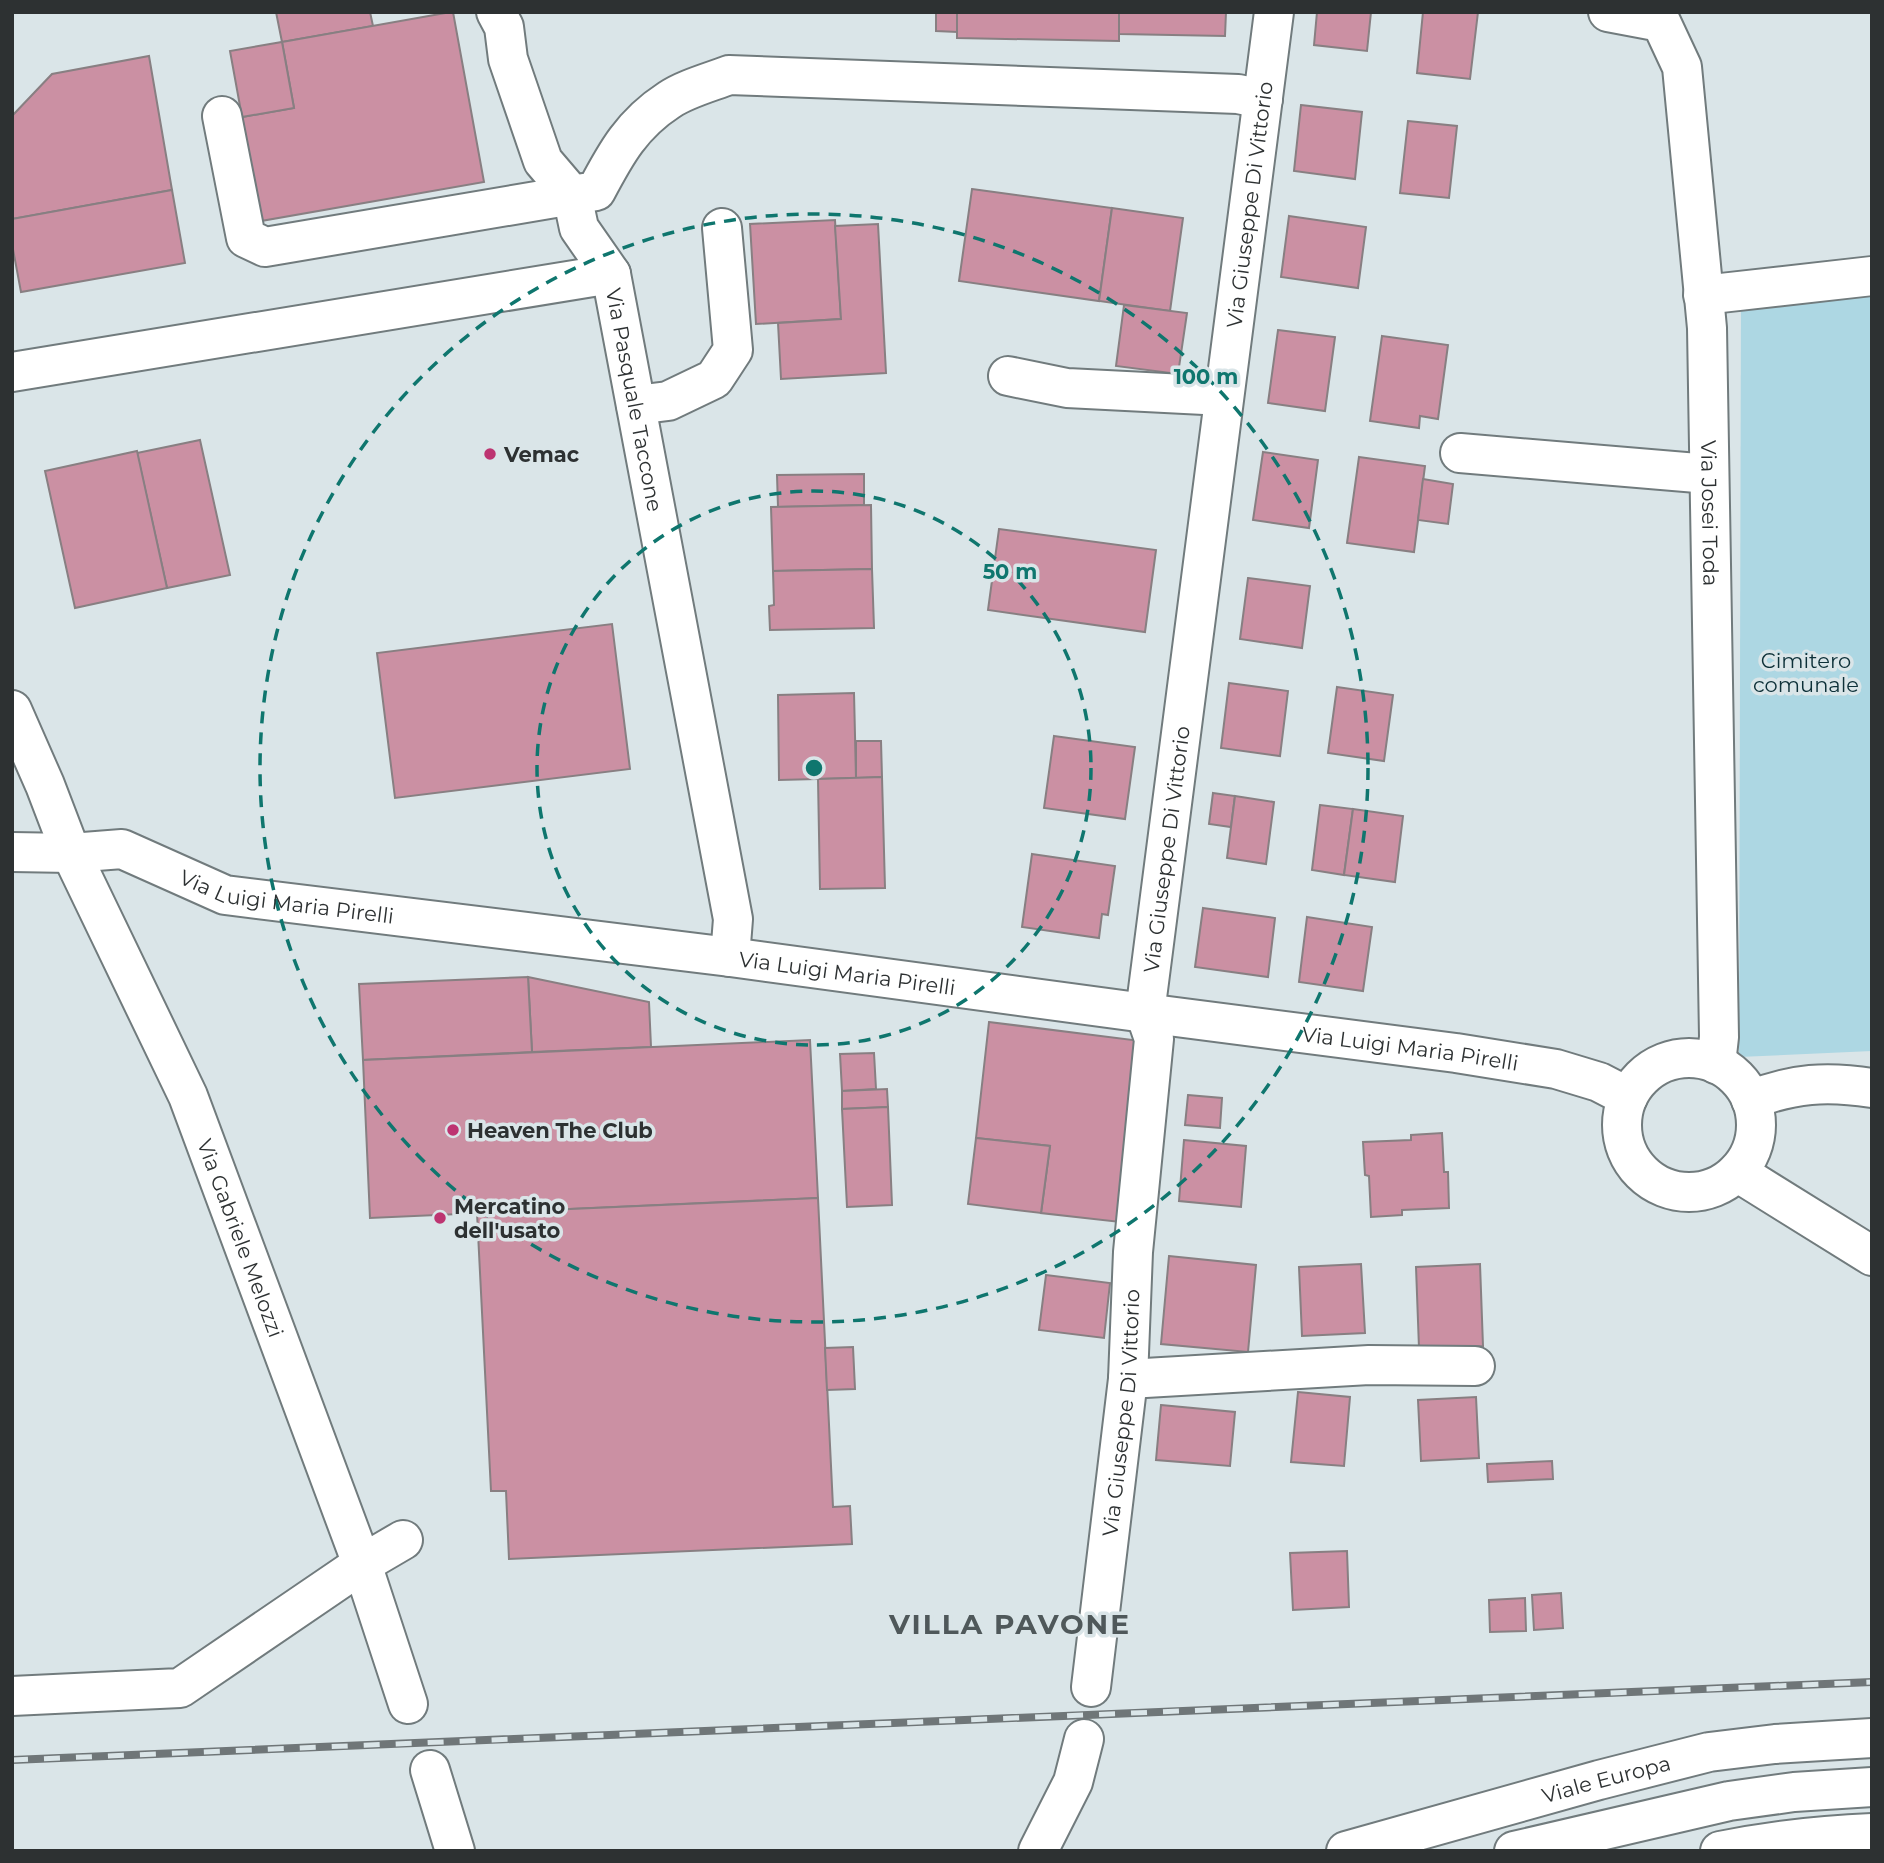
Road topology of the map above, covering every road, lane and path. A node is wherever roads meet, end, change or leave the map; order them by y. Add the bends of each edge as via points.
1 (496, 12) edge
2 (1274, 12) edge
3 (1608, 12) edge
4 (1263, 99) junction
5 (222, 116) dead end
6 (572, 195) junction
7 (722, 228) dead end
8 (611, 274) junction
9 (1872, 276) edge
10 (1703, 295) junction
11 (12, 372) edge
12 (1008, 376) dead end
13 (1224, 396) junction
14 (636, 405) junction
15 (1460, 453) dead end
16 (1709, 474) junction
17 (12, 710) edge
18 (12, 766) edge
19 (45, 785) junction
20 (12, 852) edge
21 (71, 853) junction
22 (730, 957) junction
23 (1144, 1013) junction
24 (1716, 1064) junction
25 (1872, 1088) edge
26 (1628, 1097) junction
27 (1751, 1100) junction
28 (1737, 1172) junction
29 (1872, 1256) edge
30 (1475, 1366) dead end
31 (1128, 1379) junction
32 (403, 1541) dead end
33 (362, 1564) junction
34 (1091, 1687) dead end
35 (12, 1696) edge
36 (408, 1704) dead end
37 (1872, 1738) edge
38 (1084, 1739) dead end
39 (430, 1770) dead end
40 (1872, 1787) edge
41 (1872, 1833) edge
42 (455, 1851) edge
43 (1038, 1851) edge
44 (1346, 1851) edge
45 (1514, 1851) edge
46 (1720, 1851) edge

1 - 6 street via 543,160
2 - 4 street, Via Giuseppe Di Vittorio
3 - 10 street, Via Josei Toda via 1661,22 1682,67
4 - 6 street via 1238,94 729,75 671,99 636,126 596,191
4 - 13 street, Via Giuseppe Di Vittorio
5 - 6 street via 246,237 265,247
6 - 8 street via 579,228
7 - 14 street via 733,350 714,379 668,401
8 - 11 street, Via Pasquale Taccone
8 - 14 street, Via Pasquale Taccone
9 - 10 street
10 - 16 street, Via Josei Toda
12 - 13 street via 1066,388
13 - 23 street, Via Giuseppe Di Vittorio
14 - 22 street, Via Pasquale Taccone via 733,919
15 - 16 street
16 - 24 street, Via Josei Toda
17 - 19 street, Via Gabriele Melozzi
18 - 19 street
19 - 21 street, Via Gabriele Melozzi
20 - 21 street, Via Luigi Maria Pirelli
21 - 22 street, Via Luigi Maria Pirelli via 122,849 225,895
21 - 33 street, Via Gabriele Melozzi via 188,1096
22 - 23 street, Via Luigi Maria Pirelli
23 - 26 street, Via Luigi Maria Pirelli via 1556,1069
23 - 31 street, Via Giuseppe Di Vittorio via 1154,1039 1133,1252
24 - 26 street via 1687,1058 1658,1066 1646,1073
24 - 27 street via 1737,1078
25 - 27 street via 1812,1083
26 - 28 street via 1622,1123 1626,1149 1640,1172 1651,1180 1675,1191 1702,1191 1715,1188
27 - 28 street via 1756,1130 1753,1146
28 - 29 street
30 - 31 street via 1369,1365
31 - 34 street, Via Giuseppe Di Vittorio
32 - 33 street
33 - 35 street via 180,1688
33 - 36 street, Via Gabriele Melozzi
37 - 44 street, Viale Europa via 1709,1752
38 - 43 street via 1073,1782
39 - 42 street
40 - 45 street via 1730,1801
41 - 46 street via 1769,1841

